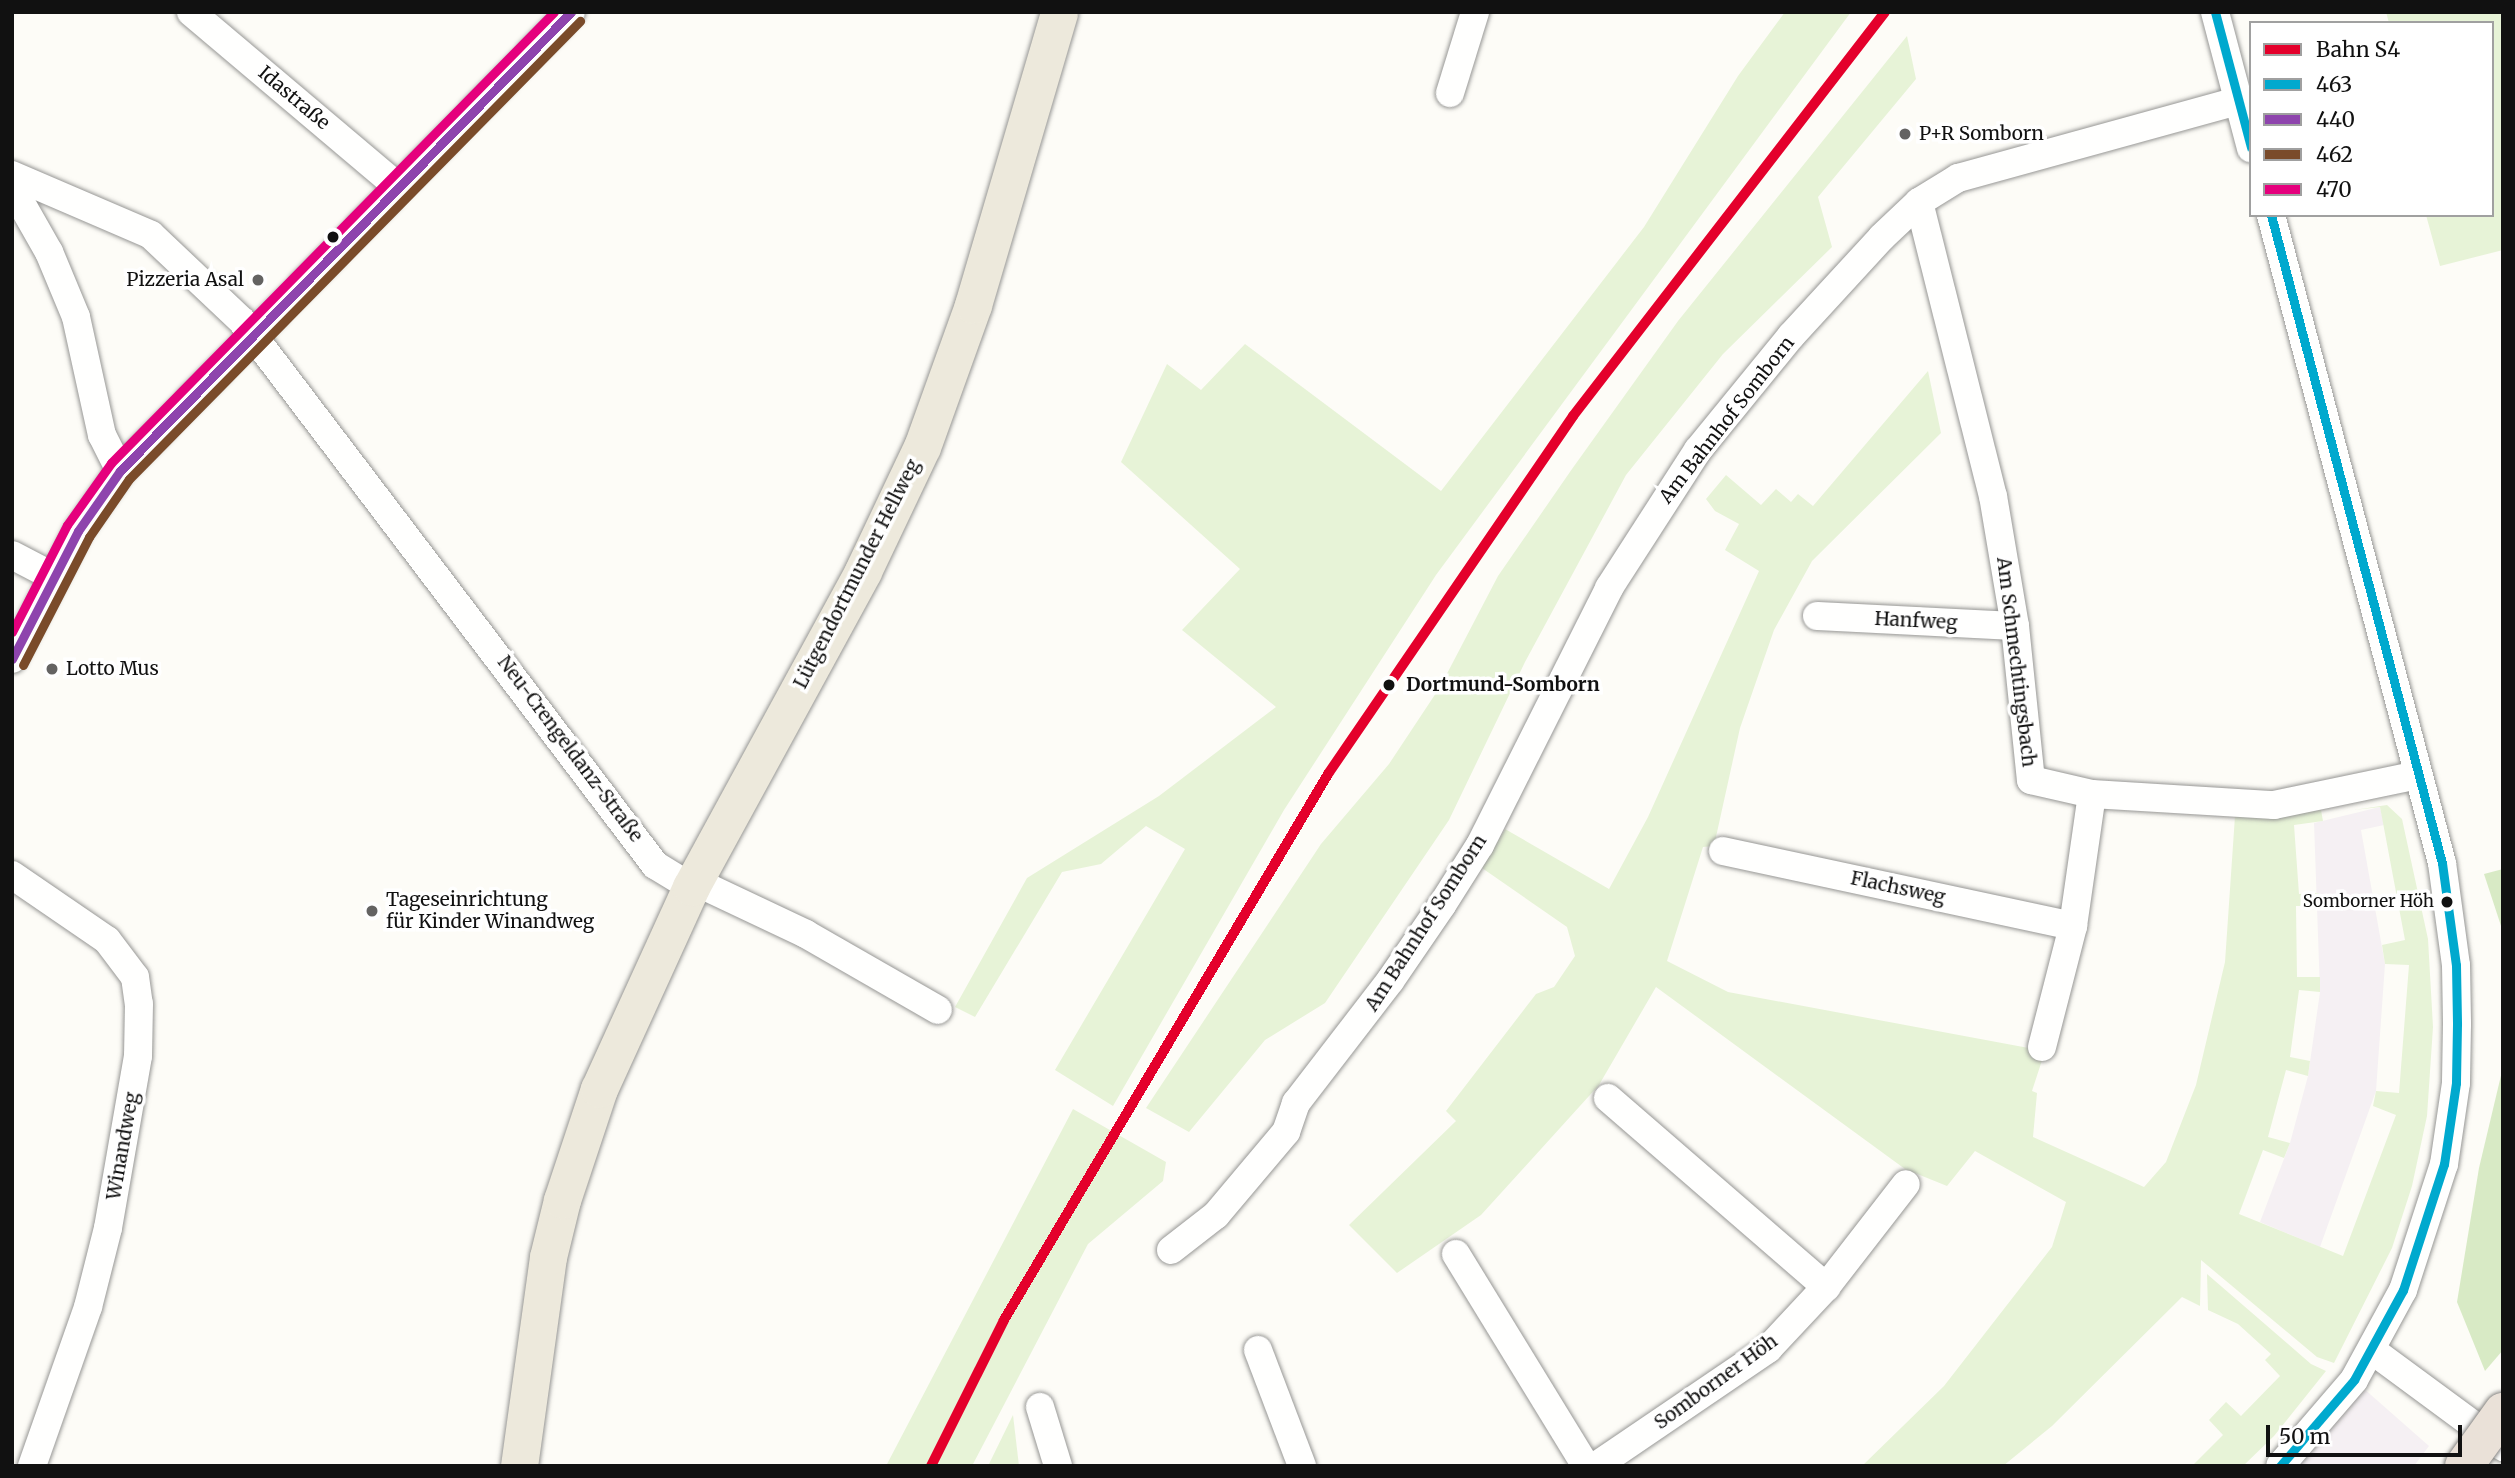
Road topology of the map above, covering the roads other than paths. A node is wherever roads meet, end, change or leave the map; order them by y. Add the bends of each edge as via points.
1 (191, 12) edge
2 (571, 12) edge
3 (1059, 12) edge
4 (1475, 12) edge
5 (2215, 12) edge
6 (1450, 93) dead end
7 (2237, 102) junction
8 (2249, 141) edge
9 (12, 175) edge
10 (396, 185) junction
11 (12, 187) edge
12 (1919, 202) junction
13 (82, 205) junction
14 (2271, 217) edge
15 (49, 251) junction
16 (253, 332) junction
17 (120, 471) junction
18 (12, 555) edge
19 (54, 577) junction
20 (1817, 616) dead end
21 (2015, 626) junction
22 (12, 659) edge
23 (2418, 775) junction
24 (2092, 794) junction
25 (1723, 851) dead end
26 (12, 875) edge
27 (693, 884) junction
28 (2073, 926) junction
29 (938, 1010) dead end
30 (2042, 1047) dead end
31 (1608, 1098) dead end
32 (1906, 1184) dead end
33 (1171, 1250) dead end
34 (1457, 1254) dead end
35 (1826, 1287) junction
36 (1258, 1350) dead end
37 (2373, 1351) junction
38 (1040, 1407) dead end
39 (2503, 1412) edge
40 (2503, 1447) edge
41 (33, 1466) edge
42 (519, 1466) edge
43 (1058, 1466) edge
44 (1302, 1466) edge
45 (1586, 1466) edge
46 (1596, 1466) edge
47 (2280, 1466) edge
48 (2464, 1466) edge

1 - 10 street, Idastraße
2 - 10 street
3 - 27 main road, Lütgendortmunder Hellweg via 973,305 922,447 863,571
4 - 6 street
5 - 7 street
7 - 8 street
7 - 12 street, Am Bahnhof Somborn via 1958,178
9 - 13 street, Neu-Crengeldanz-Straße
10 - 16 street
11 - 15 street
12 - 21 street, Am Schmechtingsbach via 1993,496
12 - 33 street, Am Bahnhof Somborn via 1791,336 1698,450 1609,588 1480,845 1442,905 1296,1103 1286,1132 1216,1215
13 - 15 street via 57,213 50,221
13 - 16 street, Neu-Crengeldanz-Straße via 131,223 170,248
14 - 23 street
15 - 17 street via 76,317 102,435
16 - 17 street
16 - 27 street, Neu-Crengeldanz-Straße via 656,865
17 - 19 street via 88,514
18 - 19 street
19 - 22 street
20 - 21 street, Hanfweg
21 - 24 street, Am Schmechtingsbach via 2031,780
23 - 24 street, Am Schmechtingsbach via 2274,805
23 - 37 street via 2449,902 2456,965 2456,1083 2447,1150 2430,1214 2403,1290
24 - 28 street
25 - 28 street, Flachsweg
26 - 41 street, Winandweg via 107,940 135,977 139,1004 138,1056 108,1228 88,1307
27 - 29 street via 806,934
27 - 42 main road, Lütgendortmunder Hellweg via 599,1089 562,1200 539,1300
28 - 30 street
31 - 35 street
32 - 35 street, Somborner Höh
34 - 45 street
35 - 46 street, Somborner Höh via 1768,1349
36 - 44 street
37 - 40 street
37 - 47 street
38 - 43 street
39 - 48 highway, bridge

